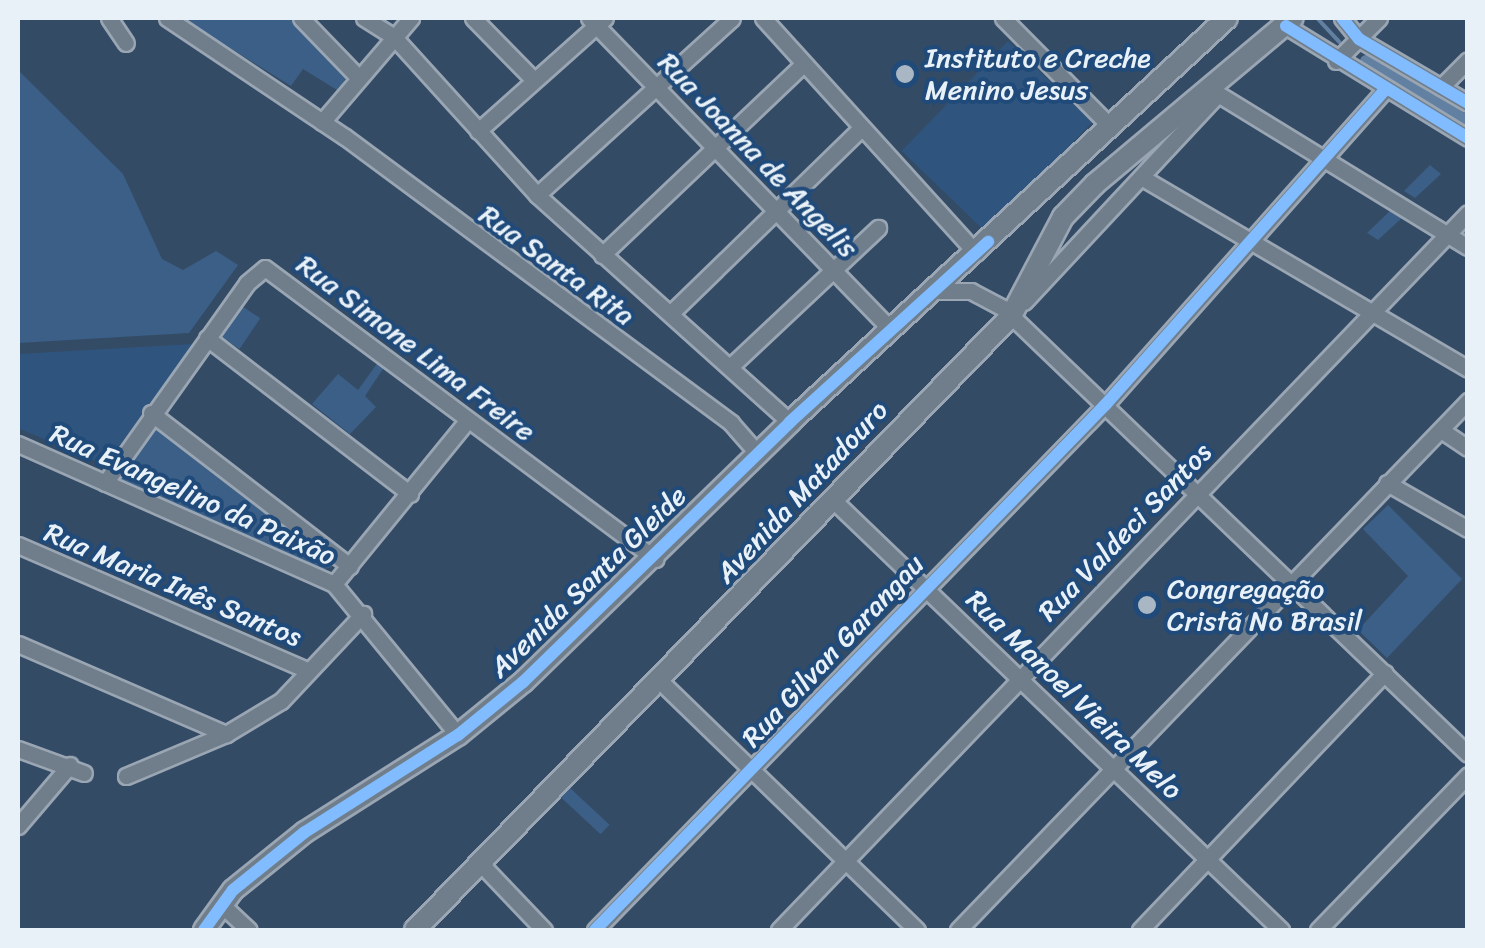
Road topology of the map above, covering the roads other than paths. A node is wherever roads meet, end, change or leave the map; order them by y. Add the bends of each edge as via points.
1 (109, 18) edge
2 (166, 18) edge
3 (301, 18) edge
4 (364, 18) edge
5 (411, 18) edge
6 (473, 18) edge
7 (732, 18) edge
8 (763, 18) edge
9 (1003, 18) edge
10 (1228, 18) edge
11 (1342, 18) edge
12 (1380, 18) edge
13 (597, 20) edge
14 (1290, 22) edge
15 (393, 36) junction
16 (1358, 39) junction
17 (126, 43) dead end
18 (1468, 60) edge
19 (1336, 61) junction
20 (803, 64) junction
21 (357, 76) junction
22 (532, 78) junction
23 (656, 84) junction
24 (1441, 87) junction
25 (1386, 89) junction
26 (1214, 91) junction
27 (1468, 104) edge
28 (322, 122) junction
29 (1111, 127) junction
30 (861, 128) junction
31 (478, 131) junction
32 (1468, 138) edge
33 (715, 146) junction
34 (1322, 161) junction
35 (1141, 176) junction
36 (537, 195) junction
37 (776, 209) junction
38 (1468, 213) edge
39 (878, 228) dead end
40 (1446, 236) junction
41 (1254, 243) junction
42 (1468, 247) edge
43 (976, 252) junction
44 (602, 255) junction
45 (834, 270) junction
46 (936, 291) junction
47 (1374, 309) junction
48 (671, 313) junction
49 (1011, 316) junction
50 (890, 329) junction
51 (207, 338) junction
52 (730, 366) junction
53 (1468, 368) edge
54 (1468, 400) edge
55 (1106, 404) junction
56 (151, 413) junction
57 (467, 421) junction
58 (790, 422) junction
59 (1441, 430) junction
60 (18, 444) edge
61 (1468, 448) edge
62 (758, 454) junction
63 (104, 483) junction
64 (1387, 484) junction
65 (1198, 492) junction
66 (410, 494) junction
67 (831, 498) junction
68 (1468, 529) edge
69 (18, 545) edge
70 (656, 559) junction
71 (350, 566) junction
72 (1291, 582) junction
73 (334, 584) junction
74 (926, 587) junction
75 (363, 614) junction
76 (18, 644) edge
77 (310, 671) junction
78 (1384, 673) junction
79 (1021, 678) junction
80 (662, 683) junction
81 (226, 734) junction
82 (458, 735) junction
83 (18, 748) edge
84 (1468, 754) edge
85 (1114, 767) junction
86 (754, 773) junction
87 (126, 776) dead end
88 (1468, 776) edge
89 (18, 826) edge
90 (1208, 859) junction
91 (847, 860) junction
92 (482, 866) junction
93 (221, 904) junction
94 (204, 930) edge
95 (248, 930) edge
96 (415, 930) edge
97 (544, 930) edge
98 (595, 930) edge
99 (779, 930) edge
100 (916, 930) edge
101 (958, 930) edge
102 (1140, 930) edge
103 (1281, 930) edge
104 (1318, 930) edge

1 - 17 street
2 - 28 street, Rua Santa Rita
3 - 21 street
4 - 15 street
5 - 15 street
6 - 22 street
7 - 23 street
8 - 20 street
9 - 29 street
10 - 29 main road, Avenida Santa Gleide
11 - 16 street
12 - 16 street
13 - 22 street
13 - 23 street, Rua Joanna de Angelis
14 - 19 street
14 - 26 main road
15 - 21 street
15 - 31 street
16 - 19 street
16 - 24 street
18 - 24 street
19 - 25 street
20 - 30 street
20 - 33 street
21 - 28 street
22 - 31 street
23 - 33 street, Rua Joanna de Angelis
23 - 36 street
24 - 27 street
25 - 32 street
25 - 34 street, Rua Gilvan Garangau
26 - 34 street
26 - 35 street, Avenida Matadouro
26 - 49 main road via 1192,96 1063,217
28 - 62 street, Rua Santa Rita via 731,423
29 - 43 main road, Avenida Santa Gleide
30 - 37 street
30 - 43 street
31 - 36 street
33 - 37 street, Rua Joanna de Angelis
33 - 44 street
34 - 40 street
34 - 41 street, Rua Gilvan Garangau
35 - 41 street
35 - 49 street, Avenida Matadouro
36 - 44 street
37 - 45 street, Rua Joanna de Angelis
37 - 48 street
38 - 40 street, Rua Valdeci Santos
39 - 45 street
40 - 42 street
40 - 47 street, Rua Valdeci Santos
41 - 47 street
41 - 55 street, Rua Gilvan Garangau
43 - 46 main road, Avenida Santa Gleide
44 - 48 street
45 - 50 street, Rua Joanna de Angelis
45 - 52 street
46 - 49 street via 980,294
46 - 50 main road, Avenida Santa Gleide
47 - 53 street
47 - 65 street, Rua Valdeci Santos
48 - 52 street
49 - 55 street
49 - 67 main road, Avenida Matadouro
50 - 58 main road, Avenida Santa Gleide
51 - 56 street, Rua Simone Lima Freire
51 - 57 street, Rua Simone Lima Freire via 265,268
51 - 66 street
52 - 58 street
54 - 59 street
55 - 65 street
55 - 74 street, Rua Gilvan Garangau
56 - 63 street, Rua Simone Lima Freire
56 - 71 street
57 - 66 street
57 - 70 street, Rua Simone Lima Freire
58 - 62 main road, Avenida Santa Gleide
59 - 61 street
59 - 64 street
60 - 63 street, Rua Evangelino da Paixão
62 - 70 main road, Avenida Santa Gleide via 711,485
63 - 73 street, Rua Evangelino da Paixão
64 - 68 street
64 - 72 street
65 - 72 street
65 - 79 street, Rua Valdeci Santos
66 - 71 street
67 - 74 street, Rua Manoel Vieira Melo
67 - 80 main road, Avenida Matadouro
69 - 77 street, Rua Maria Inês Santos
70 - 82 main road, Avenida Santa Gleide
71 - 73 street
72 - 78 street
72 - 85 street
73 - 75 street, Rua Evangelino da Paixão
74 - 79 street, Rua Manoel Vieira Melo
74 - 86 street, Rua Gilvan Garangau
75 - 77 street
75 - 82 street, Rua Evangelino da Paixão
76 - 81 street
77 - 81 street via 280,701
78 - 84 street
78 - 90 street
79 - 85 street, Rua Manoel Vieira Melo
79 - 91 street, Rua Valdeci Santos
80 - 86 street
80 - 92 main road, Avenida Matadouro
81 - 87 street
82 - 93 main road, Avenida Santa Gleide via 304,832
83 - 89 street via 77,769
85 - 90 street, Rua Manoel Vieira Melo
85 - 101 street
86 - 91 street
86 - 98 street, Rua Gilvan Garangau
88 - 104 street
90 - 102 street
90 - 103 street, Rua Manoel Vieira Melo
91 - 99 street, Rua Valdeci Santos
91 - 100 street
92 - 96 main road, Avenida Matadouro
92 - 97 street
93 - 94 main road, Avenida Santa Gleide
93 - 95 street

